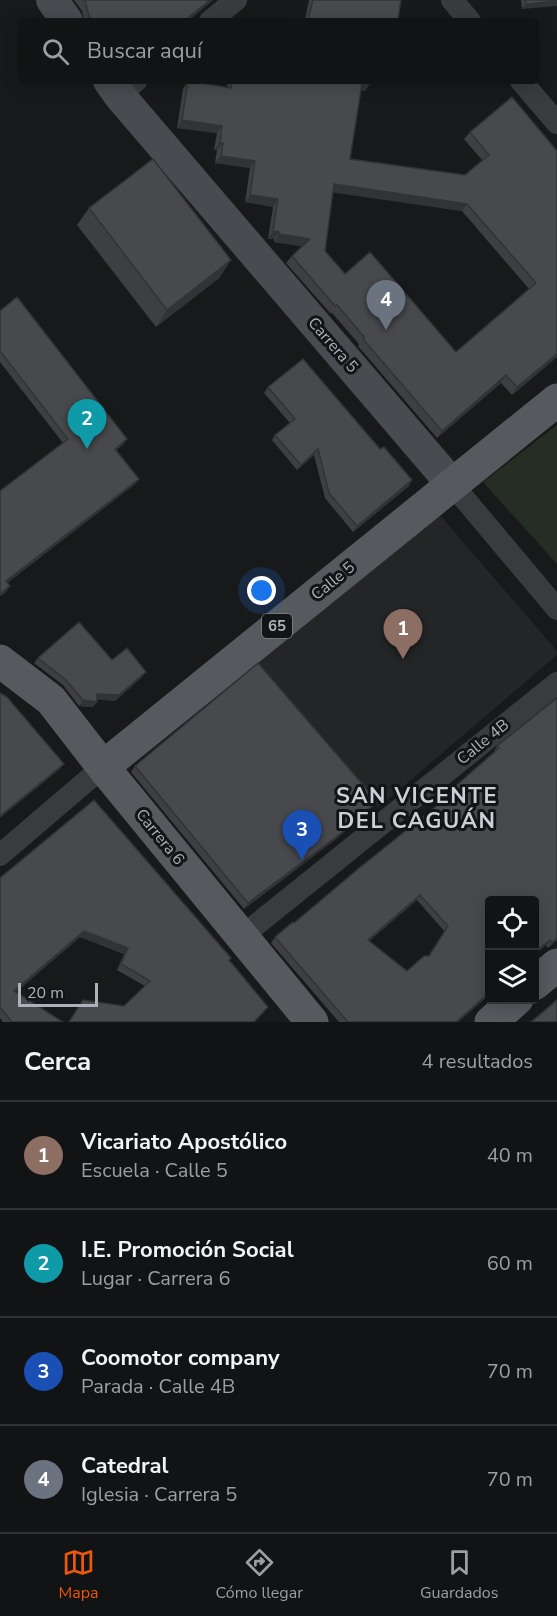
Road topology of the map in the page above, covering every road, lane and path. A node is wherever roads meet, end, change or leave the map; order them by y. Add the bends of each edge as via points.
1 (52, 0) edge
2 (236, 0) edge
3 (452, 0) edge
4 (65, 18) edge
5 (214, 18) edge
6 (467, 18) edge
7 (524, 84) edge
8 (121, 86) edge
9 (557, 123) edge
10 (557, 400) edge
11 (452, 484) junction
12 (557, 609) edge
13 (0, 661) edge
14 (557, 683) edge
15 (102, 767) junction
16 (0, 855) edge
17 (242, 936) junction
18 (557, 965) edge
19 (539, 980) edge
20 (511, 1004) edge
21 (298, 1016) edge
22 (490, 1022) edge

1 - 4 main road
2 - 5 street
3 - 6 street
7 - 9 street
8 - 11 main road, Carrera 5
10 - 11 main road, Calle 5
11 - 12 street, Carrera 5
11 - 15 main road, Calle 5 / 65
13 - 15 main road, Carrera 6 via 51,700
14 - 17 street, Calle 4B
15 - 16 street, Calle 5
15 - 17 main road, Carrera 6
17 - 21 main road, Carrera 6
18 - 19 main road
20 - 22 main road

